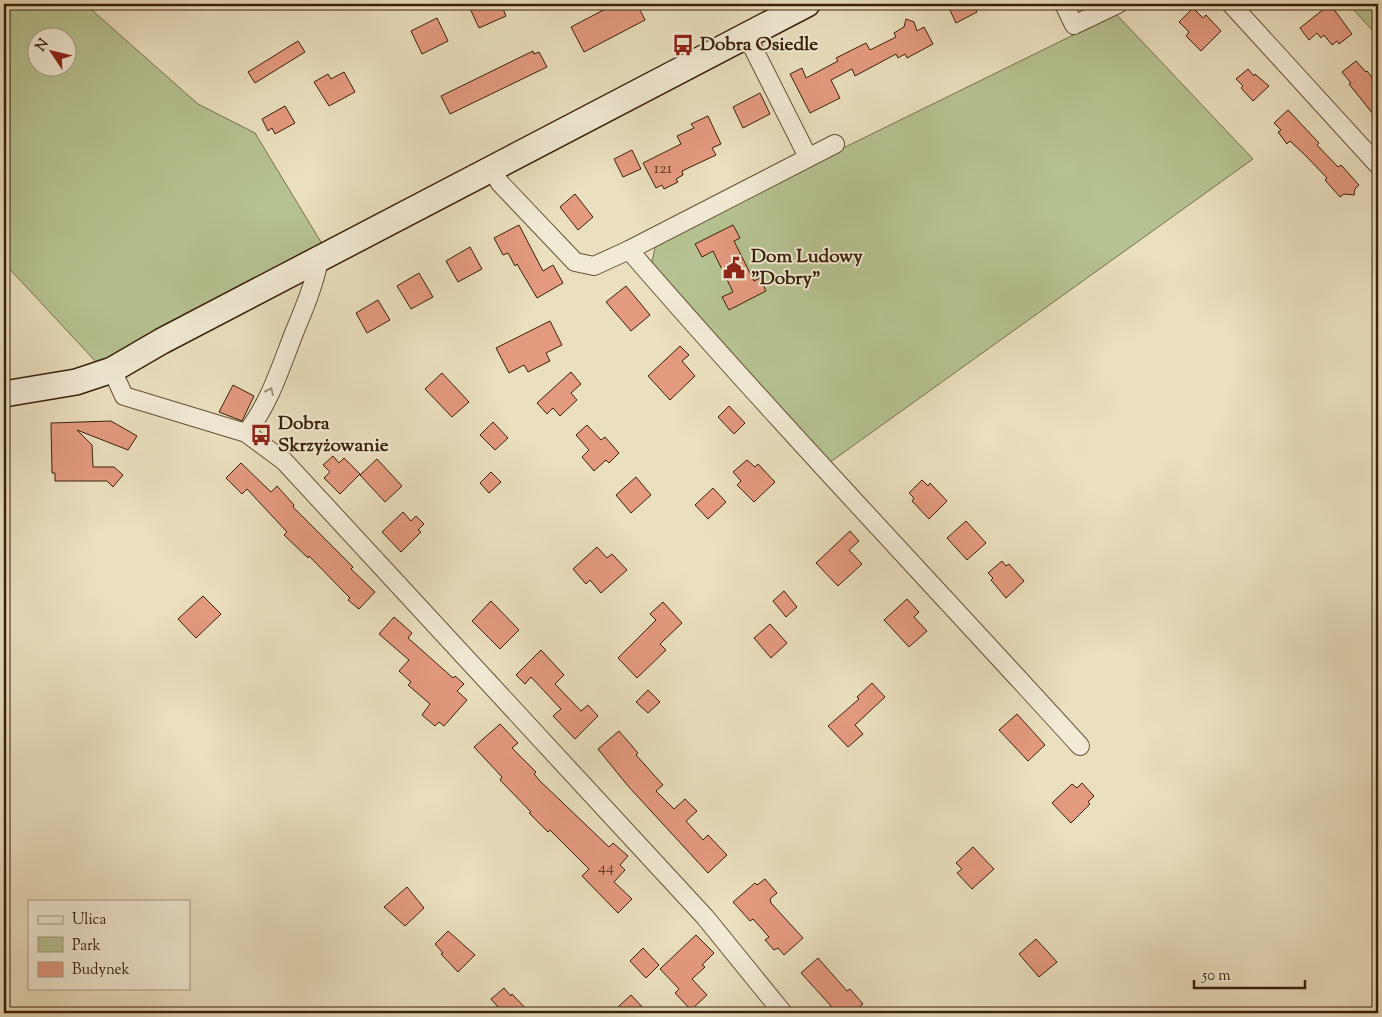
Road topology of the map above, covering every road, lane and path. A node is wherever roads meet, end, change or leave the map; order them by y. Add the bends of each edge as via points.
1 (807, 4) edge
2 (1064, 4) edge
3 (1118, 4) edge
4 (1231, 4) edge
5 (746, 34) junction
6 (835, 144) dead end
7 (808, 157) junction
8 (1378, 165) edge
9 (491, 169) junction
10 (629, 250) junction
11 (319, 260) junction
12 (112, 370) junction
13 (4, 394) edge
14 (246, 433) junction
15 (1080, 746) dead end
16 (783, 1013) edge

1 - 5 main road
2 - 3 street via 1074,25
4 - 8 street
5 - 7 street
5 - 9 main road
6 - 7 street
7 - 10 street
9 - 10 street via 500,183 575,262 594,266
9 - 11 main road
10 - 15 street via 821,465
11 - 12 main road
14 -> 11 street via 257,420 282,364
12 - 13 main road via 76,382
12 - 14 street via 124,396
14 - 16 street via 284,461 705,917

